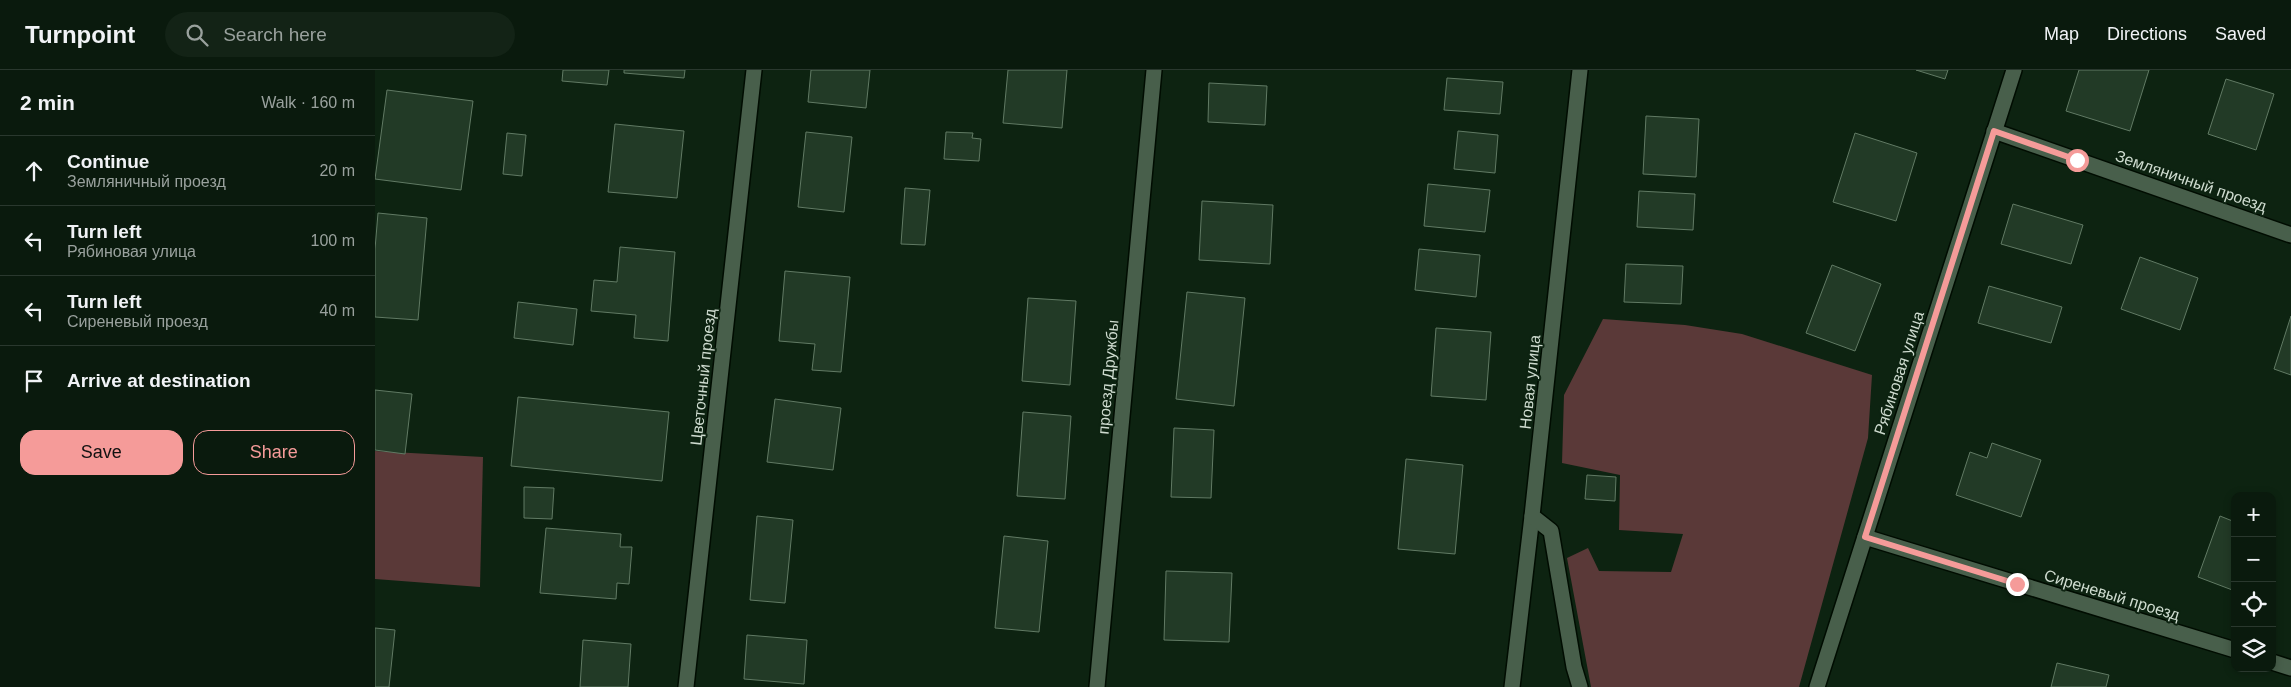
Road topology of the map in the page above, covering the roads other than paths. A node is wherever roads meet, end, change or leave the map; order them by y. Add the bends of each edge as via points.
1 (754, 70) edge
2 (1154, 70) edge
3 (1580, 70) edge
4 (2014, 70) edge
5 (1994, 131) junction
6 (2291, 235) edge
7 (1532, 516) junction
8 (1865, 537) junction
9 (2231, 649) edge
10 (2276, 663) edge
11 (2291, 668) edge
12 (686, 687) edge
13 (1097, 687) edge
14 (1511, 687) edge
15 (1580, 687) edge
16 (1817, 687) edge

1 - 12 street, Цветочный проезд
2 - 13 street, проезд Дружбы
3 - 7 street, Новая улица
4 - 5 street, Рябиновая улица
5 - 6 street, Земляничный проезд
5 - 8 street, Рябиновая улица
7 - 14 street, Новая улица
7 - 15 street via 1551,531
8 - 9 street, Сиреневый проезд
8 - 16 street, Рябиновая улица
10 - 11 street

